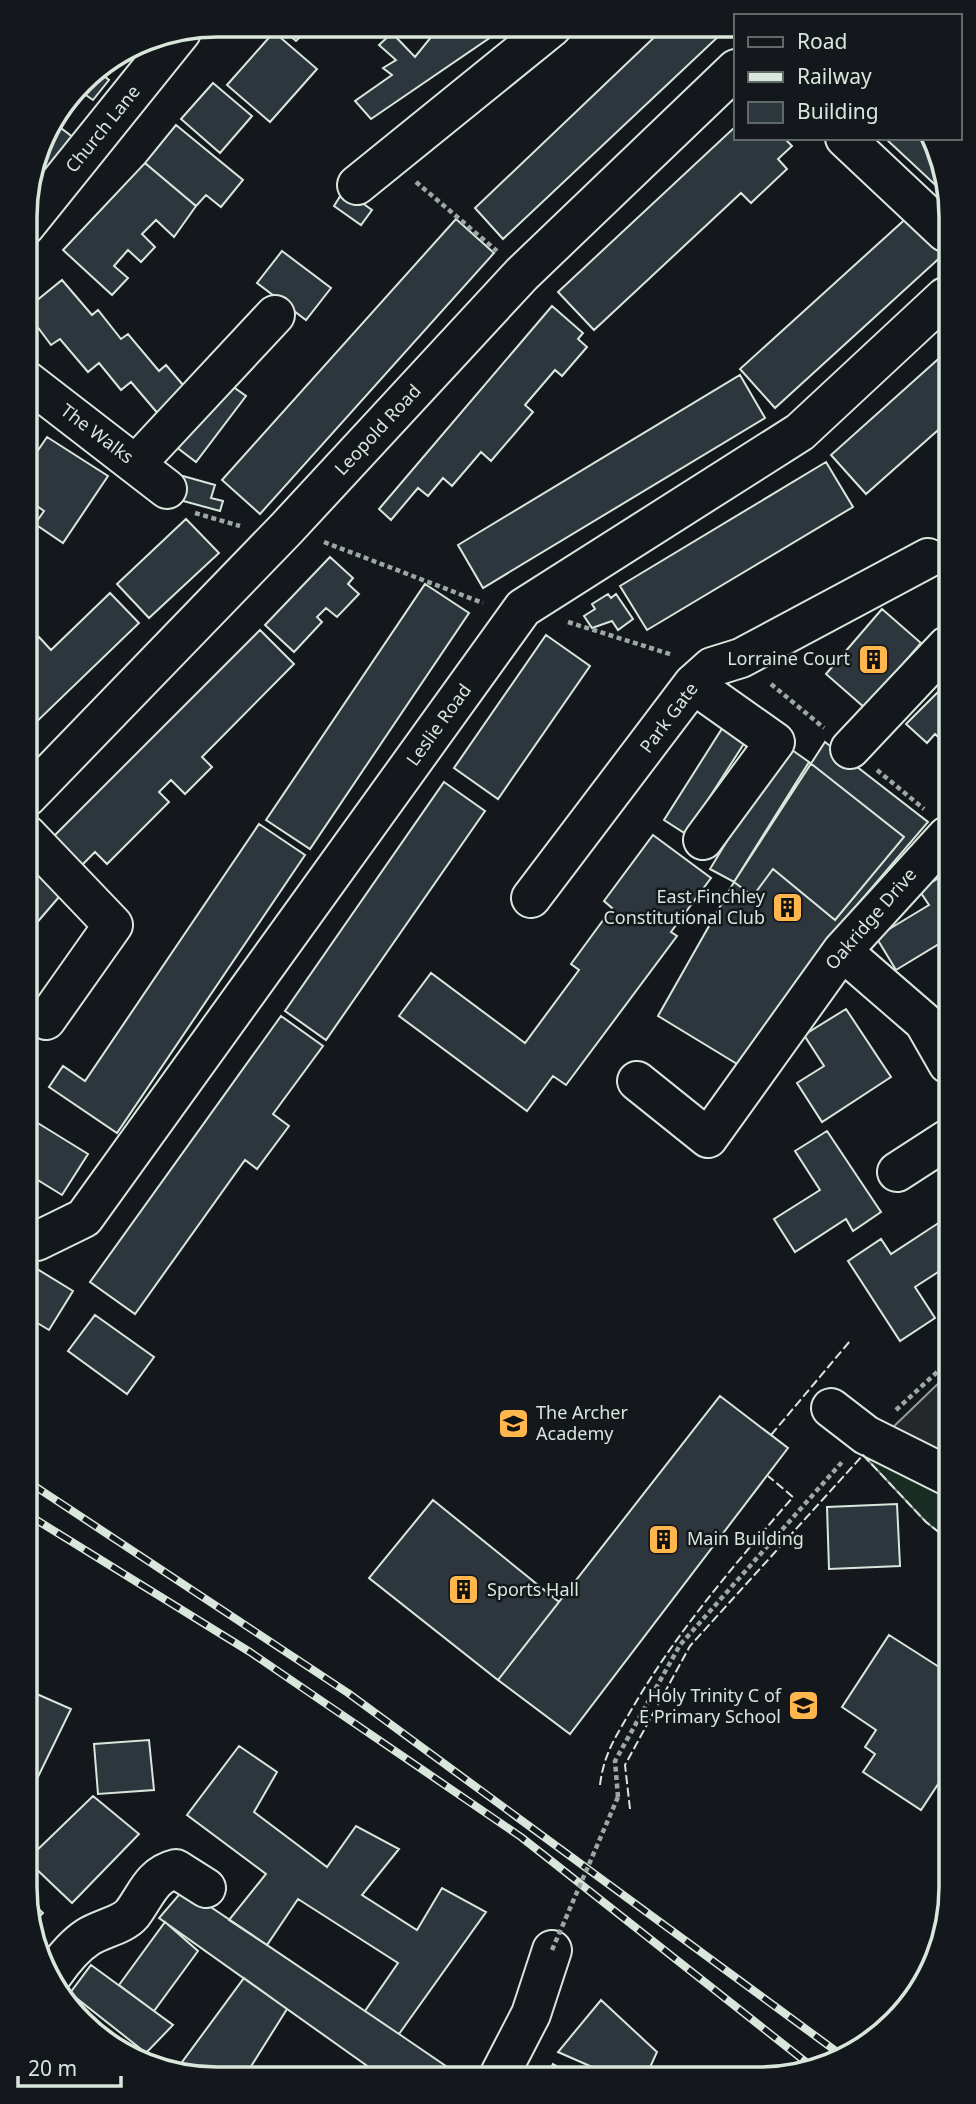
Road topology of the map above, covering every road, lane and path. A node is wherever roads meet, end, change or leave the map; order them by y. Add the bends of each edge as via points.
1 (540, 37) edge
2 (172, 43) edge
3 (734, 71) edge
4 (847, 140) edge
5 (389, 158) junction
6 (357, 185) dead end
7 (37, 211) edge
8 (939, 226) edge
9 (522, 274) junction
10 (939, 303) edge
11 (275, 315) dead end
12 (37, 388) edge
13 (136, 464) junction
14 (167, 489) joint
15 (282, 533) junction
16 (939, 561) edge
17 (520, 612) junction
18 (939, 654) edge
19 (703, 675) junction
20 (850, 749) dead end
21 (37, 787) edge
22 (703, 839) dead end
23 (37, 845) edge
24 (939, 845) edge
25 (531, 898) dead end
26 (842, 951) junction
27 (46, 1020) dead end
28 (939, 1047) edge
29 (637, 1081) dead end
30 (939, 1145) edge
31 (897, 1172) dead end
32 (37, 1241) edge
33 (939, 1370) edge
34 (831, 1408) dead end
35 (866, 1435) junction
36 (939, 1463) edge
37 (206, 1888) dead end
38 (552, 1950) joint
39 (57, 1970) edge
40 (504, 2067) edge

1 - 5 street
2 - 7 street, Church Lane
3 - 9 street, Leopold Road
4 - 8 street
5 - 6 street
5 - 9 path
9 - 15 street, Leopold Road
10 - 17 street, Leslie Road via 800,432
11 - 13 street
12 - 13 street, The Walks
13 - 14 street, The Walks
14 - 15 path via 172,506
15 - 17 path
15 - 21 street, Leopold Road
16 - 19 street, Park Gate
17 - 19 path
17 - 32 street, Leslie Road via 84,1218
18 - 20 street
19 - 22 street via 775,742
19 - 25 street, Park Gate
23 - 27 street via 113,925
24 - 26 street, Oakridge Drive
26 - 28 street via 924,1023
26 - 29 street, Oakridge Drive via 708,1138
30 - 31 street
33 - 35 path
34 - 35 street
35 - 36 street
35 - 38 path, bridge via 680,1645 615,1761 618,1797
37 - 39 street via 176,1869 163,1872 130,1917 87,1938
38 - 40 street via 531,2014

